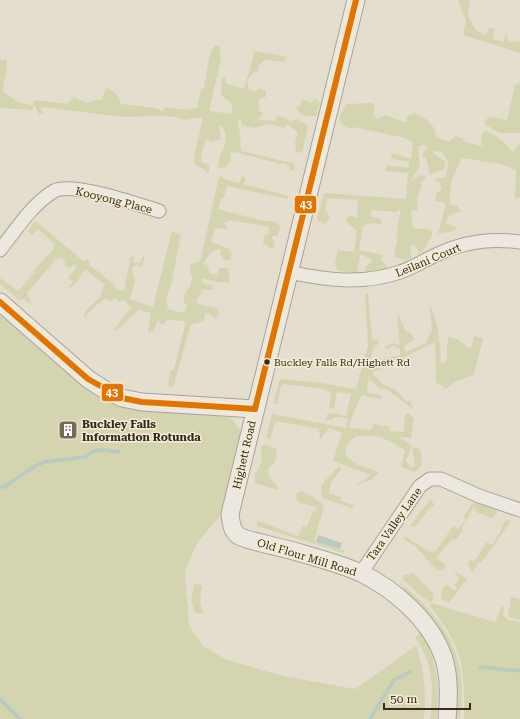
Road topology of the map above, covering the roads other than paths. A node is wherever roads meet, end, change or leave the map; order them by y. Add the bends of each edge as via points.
1 (356, 0) edge
2 (159, 211) dead end
3 (520, 242) edge
4 (0, 250) edge
5 (288, 272) junction
6 (0, 302) edge
7 (254, 409) junction
8 (520, 510) edge
9 (239, 536) joint
10 (361, 573) junction
11 (447, 719) edge

1 - 5 street, Highett Road
2 - 4 street, Kooyong Place via 80,190 61,188 34,207
3 - 5 street, Leilani Court via 494,240 466,244 437,254 399,273 356,281 326,280
5 - 7 street, Highett Road
6 - 7 street via 88,379 122,398 142,402
7 - 9 street, Highett Road via 230,514 232,528
8 - 10 street, Tara Valley Lane via 479,496 443,479 430,479 418,489
9 - 10 street, Old Flour Mill Road
10 - 11 street, Old Flour Mill Road via 409,606 435,641 443,655 447,675

